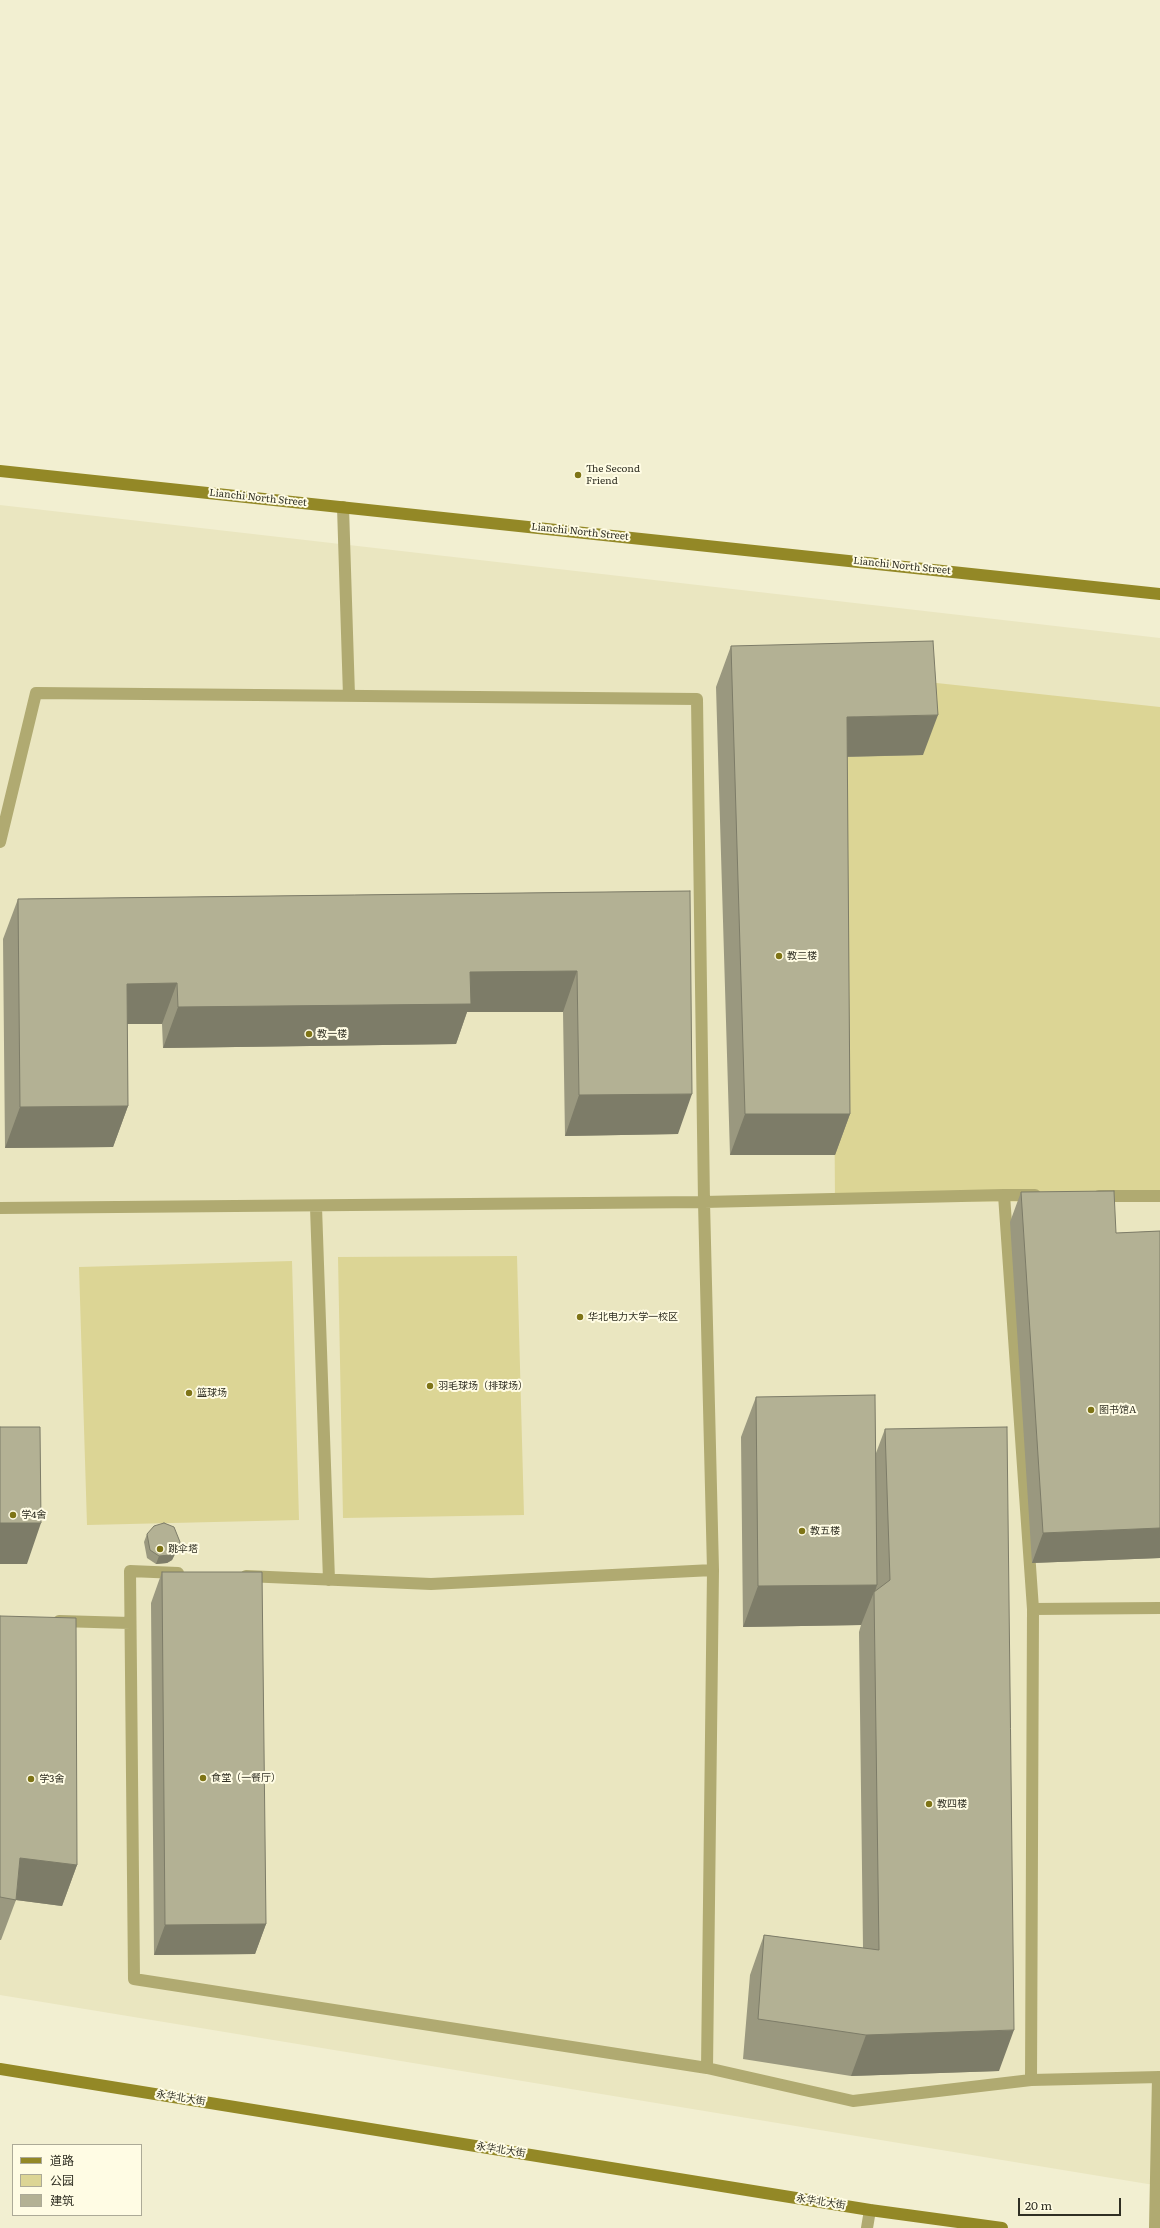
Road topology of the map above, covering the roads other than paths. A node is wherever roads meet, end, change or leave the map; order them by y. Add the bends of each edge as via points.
1 (0, 471) edge
2 (343, 507) junction
3 (1160, 594) edge
4 (349, 696) junction
5 (0, 842) edge
6 (1004, 1195) junction
7 (1051, 1195) edge
8 (1090, 1196) edge
9 (1160, 1196) edge
10 (704, 1202) junction
11 (316, 1207) junction
12 (0, 1208) edge
13 (713, 1570) junction
14 (194, 1574) edge
15 (234, 1576) edge
16 (329, 1580) junction
17 (1160, 1608) edge
18 (1034, 1609) junction
19 (46, 1621) edge
20 (130, 1623) junction
21 (707, 2068) junction
22 (0, 2069) edge
23 (1159, 2077) edge
24 (1031, 2080) junction
25 (870, 2210) junction
26 (867, 2228) edge
27 (1002, 2228) edge
28 (1155, 2228) edge

1 - 2 street, Lianchi North Street
2 - 3 street, Lianchi North Street
2 - 4 street
4 - 5 street via 36,693
4 - 10 street via 697,699
6 - 7 street
6 - 10 street
6 - 18 street
8 - 9 street
10 - 11 street
10 - 13 street
11 - 12 street
11 - 16 street
13 - 16 street via 431,1584
13 - 21 street
14 - 20 street via 130,1571
15 - 16 street
17 - 18 street
18 - 24 street
19 - 20 street
20 - 21 street via 134,1979
21 - 24 street via 853,2102
22 - 25 street, 永华北大街
23 - 24 street
23 - 28 street
25 - 26 street
25 - 27 street, 永华北大街

